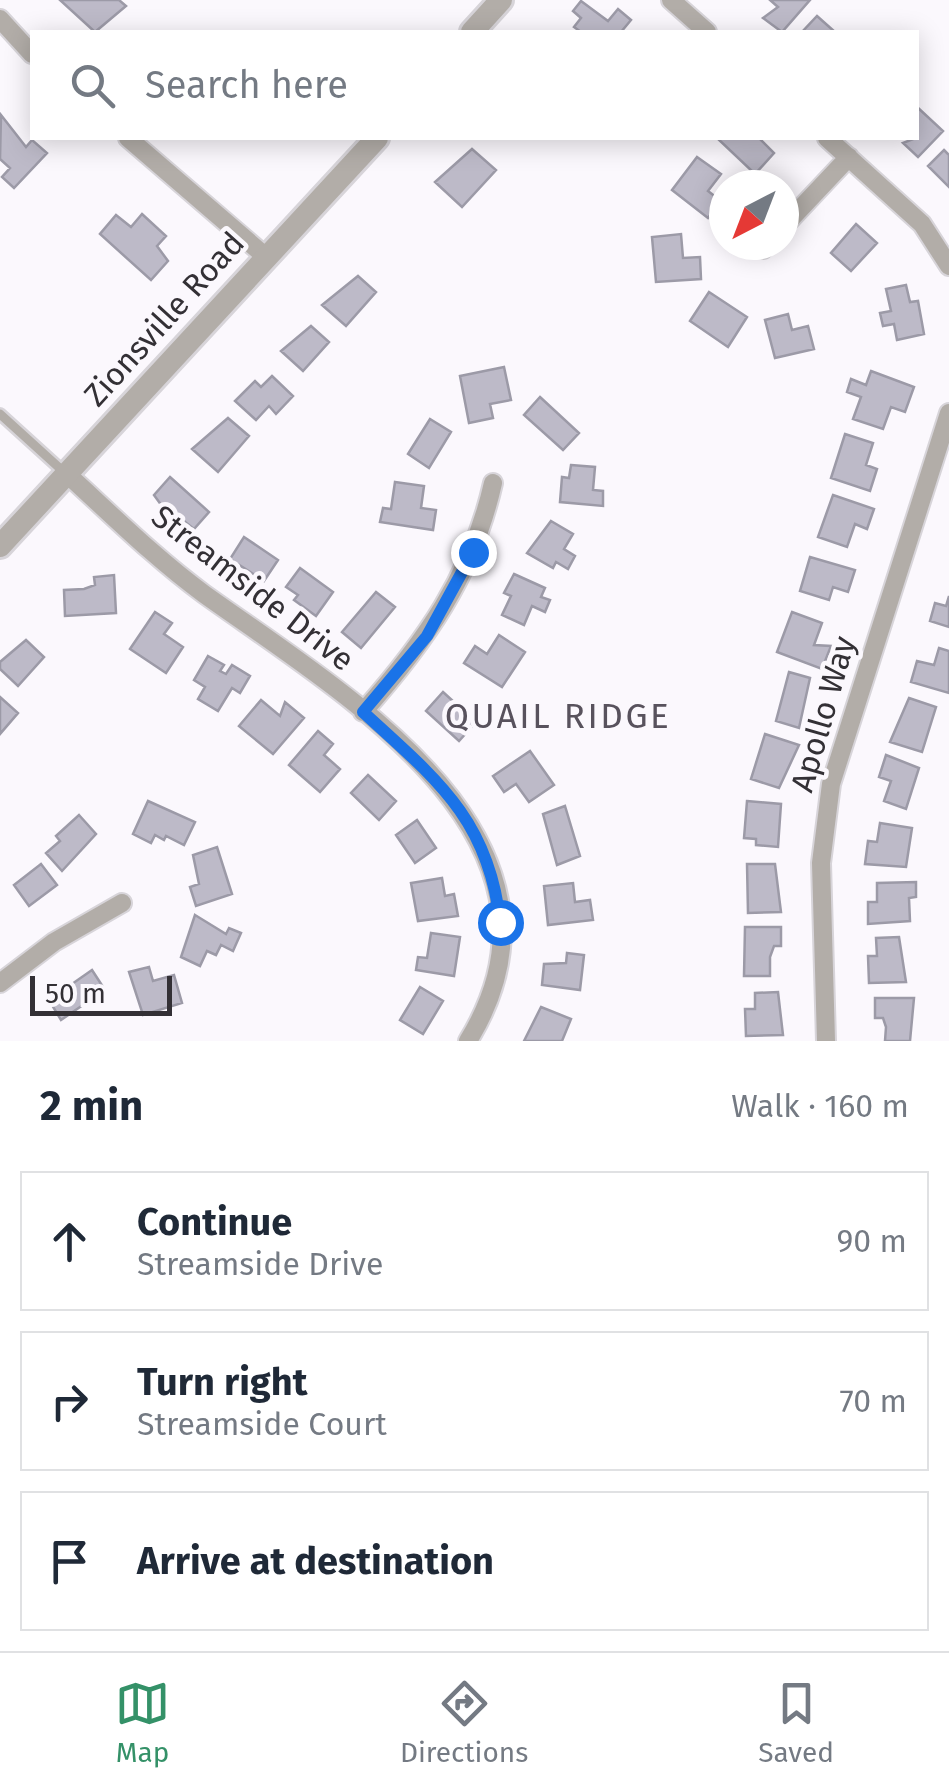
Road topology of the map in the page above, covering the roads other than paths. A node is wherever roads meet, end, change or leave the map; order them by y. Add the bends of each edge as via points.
1 (501, 0) edge
2 (670, 0) edge
3 (0, 19) edge
4 (474, 30) edge
5 (706, 30) edge
6 (30, 52) edge
7 (130, 140) edge
8 (375, 140) edge
9 (829, 140) edge
10 (849, 157) junction
11 (799, 210) edge
12 (265, 256) junction
13 (949, 266) edge
14 (0, 414) edge
15 (949, 414) edge
16 (67, 474) junction
17 (494, 482) dead end
18 (0, 546) edge
19 (363, 712) junction
20 (122, 903) dead end
21 (0, 983) edge
22 (468, 1041) edge
23 (826, 1041) edge

1 - 4 street
2 - 5 street
3 - 6 street
7 - 12 street
8 - 12 street, Zionsville Road
9 - 10 street
10 - 11 street
10 - 13 street via 922,224
12 - 16 street, Zionsville Road
14 - 16 lane
15 - 23 street, Apollo Way via 831,784 821,862
16 - 18 street, Zionsville Road
16 - 19 street, Streamside Drive via 160,560
17 - 19 street via 470,559 446,607
19 - 22 street, Streamside Drive via 444,786 489,861 500,941 482,1014
20 - 21 street

